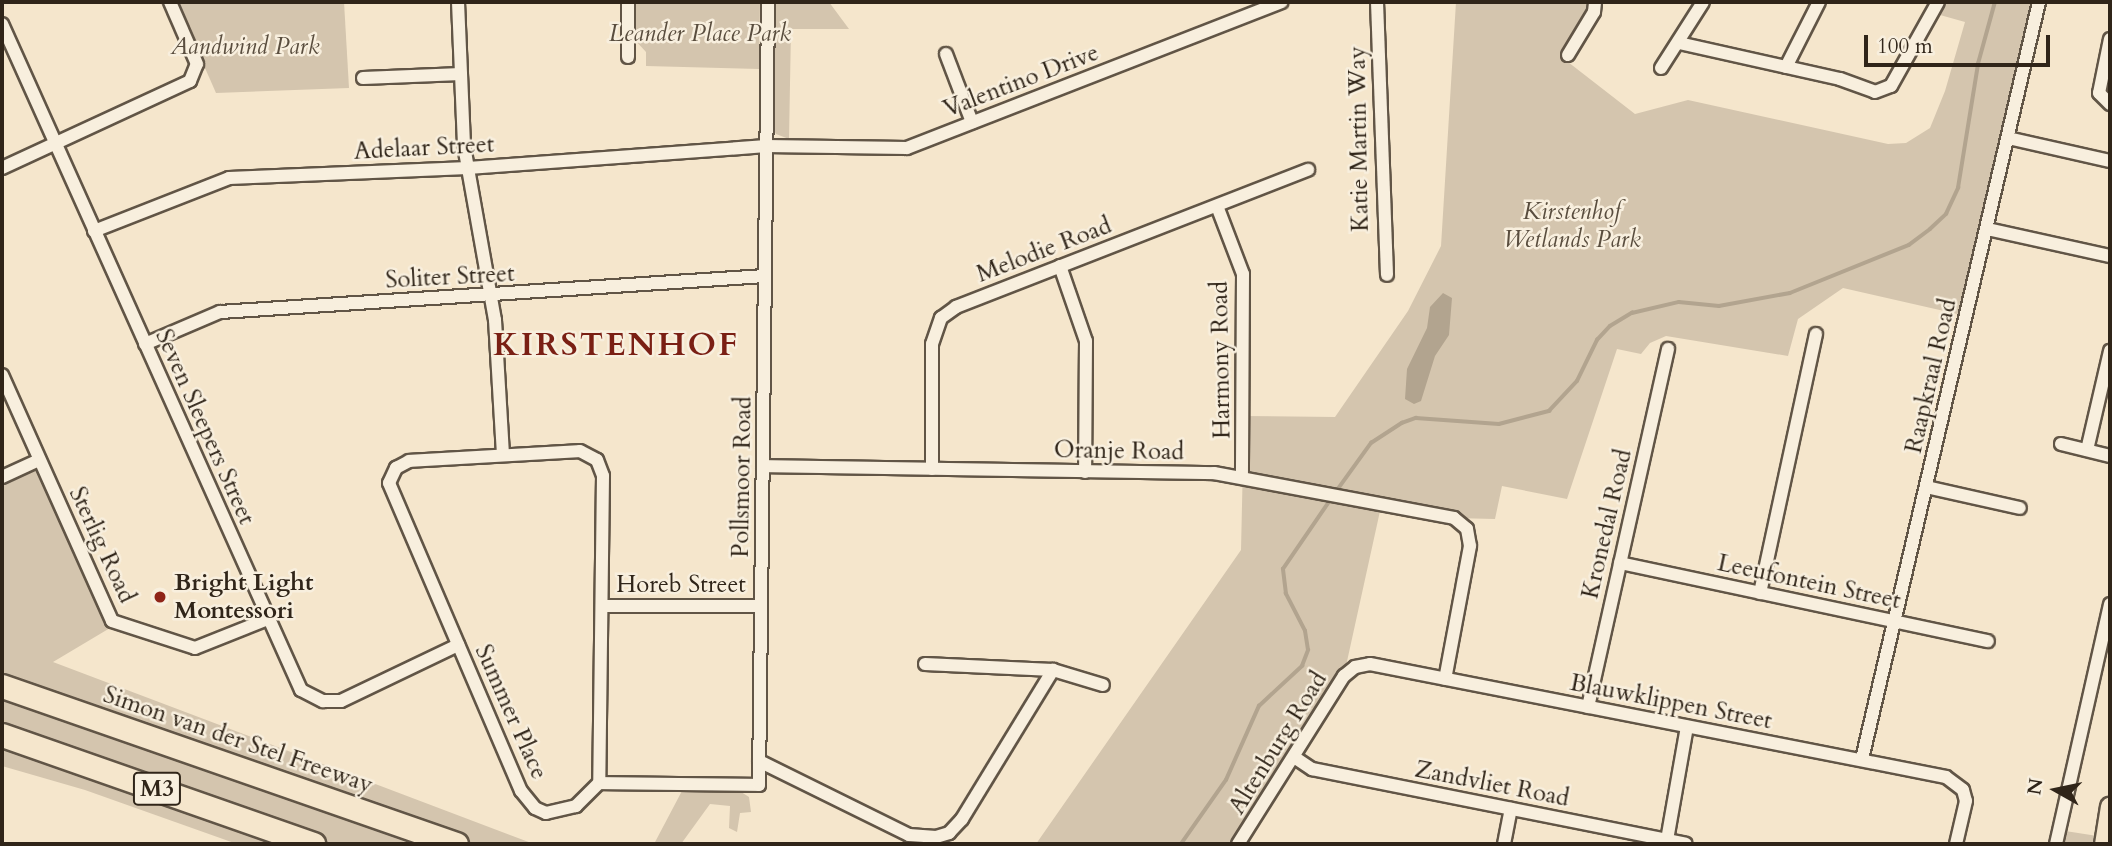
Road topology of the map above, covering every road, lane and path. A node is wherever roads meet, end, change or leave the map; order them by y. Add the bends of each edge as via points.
1 (170, 2) edge
2 (458, 2) edge
3 (628, 2) edge
4 (768, 2) edge
5 (1282, 2) edge
6 (1377, 2) edge
7 (1595, 2) edge
8 (1703, 2) edge
9 (1819, 2) edge
10 (1938, 2) edge
11 (2039, 2) edge
12 (2, 24) edge
13 (2110, 39) edge
14 (1679, 43) junction
15 (946, 54) dead end
16 (1568, 55) dead end
17 (628, 57) dead end
18 (1786, 67) junction
19 (1661, 68) dead end
20 (461, 74) junction
21 (363, 78) dead end
22 (2110, 104) edge
23 (972, 122) junction
24 (2008, 138) junction
25 (55, 143) junction
26 (766, 146) junction
27 (2110, 161) edge
28 (2, 168) edge
29 (468, 168) junction
30 (1308, 170) dead end
31 (1217, 206) junction
32 (1987, 229) junction
33 (94, 231) junction
34 (2110, 256) edge
35 (1060, 266) junction
36 (1387, 275) dead end
37 (765, 276) junction
38 (491, 295) junction
39 (1816, 334) dead end
40 (145, 344) junction
41 (1668, 349) dead end
42 (2110, 351) edge
43 (2, 375) edge
44 (2061, 444) dead end
45 (2087, 450) junction
46 (503, 455) junction
47 (2110, 456) edge
48 (40, 460) junction
49 (763, 466) junction
50 (932, 470) junction
51 (1085, 472) junction
52 (1242, 476) junction
53 (2, 477) edge
54 (1926, 487) junction
55 (2020, 508) dead end
56 (1620, 563) junction
57 (1760, 593) junction
58 (2110, 604) edge
59 (602, 606) junction
60 (761, 606) junction
61 (268, 619) junction
62 (1895, 622) junction
63 (1988, 641) dead end
64 (458, 645) junction
65 (925, 664) dead end
66 (1355, 667) joint
67 (1053, 670) junction
68 (1445, 679) junction
69 (1102, 685) dead end
70 (2, 686) edge
71 (1588, 707) junction
72 (1687, 727) junction
73 (2, 734) edge
74 (1294, 757) junction
75 (1862, 760) junction
76 (759, 761) junction
77 (599, 783) junction
78 (2110, 806) edge
79 (1511, 809) junction
80 (1667, 840) junction
81 (313, 844) edge
82 (456, 844) edge
83 (1238, 844) edge
84 (1504, 844) edge
85 (1686, 844) edge
86 (1956, 844) edge
87 (2056, 844) edge
88 (2104, 844) edge

1 - 25 street via 197,70 185,86
2 - 20 street
3 - 17 street
4 - 26 street, Pollsmoor Road
5 - 23 street, Valentino Drive
6 - 36 street, Katie Martin Way
7 - 16 street via 1594,12
8 - 14 street
9 - 18 street
10 - 18 street via 1891,86 1883,90 1867,90
11 - 24 street, Raapkraal Road
12 - 25 street, Seven Sleepers Street
13 - 22 street via 2099,93
14 - 18 street
14 - 19 street
15 - 23 street
20 - 21 street
20 - 29 street
23 - 26 street, Valentino Drive via 907,148
24 - 27 street
24 - 32 street, Raapkraal Road
25 - 28 street
25 - 33 street, Seven Sleepers Street
26 - 29 street, Adelaar Street
26 - 37 street, Pollsmoor Road
29 - 33 street, Adelaar Street via 215,179
29 - 38 street
30 - 31 street, Melodie Road
31 - 35 street, Melodie Road
31 - 52 street, Harmony Road via 1242,274
32 - 34 street
32 - 54 street, Raapkraal Road
33 - 40 street, Seven Sleepers Street
35 - 50 street, Melodie Road via 956,307 937,324 932,344
35 - 51 street via 1086,341
37 - 38 street, Soliter Street
37 - 49 street, Pollsmoor Road
38 - 40 street, Soliter Street via 220,312
38 - 46 street
39 - 57 street
40 - 61 street, Seven Sleepers Street
41 - 56 street, Kronedal Road
42 - 45 street
43 - 48 street, Sterlig Road
44 - 45 street
45 - 47 street
46 - 59 street, Summer Place via 580,451 597,460 603,476
46 - 64 street, Summer Place via 409,461 396,468 389,483
48 - 53 street
48 - 61 street, Sterlig Road via 112,621 194,648
49 - 50 street, Oranje Road
49 - 60 street, Pollsmoor Road
50 - 51 street, Oranje Road
51 - 52 street, Oranje Road
52 - 68 street, Oranje Road via 1454,518 1467,529 1471,546
54 - 55 street
54 - 62 street, Raapkraal Road
56 - 57 street, Leeufontein Street
56 - 71 street, Kronedal Road
57 - 62 street, Leeufontein Street
58 - 87 street
59 - 60 street, Horeb Street
59 - 77 street, Summer Place
60 - 76 street, Pollsmoor Road
61 - 64 street, Seven Sleepers Street via 301,690 333,703
62 - 63 street, Leeufontein Street
62 - 75 street, Raapkraal Road
64 - 77 street, Summer Place via 529,803 546,813 558,813 576,806
65 - 67 street
66 - 68 street, Blauwklippen Street via 1370,664
66 - 74 street, Altenburg Road via 1344,676
67 - 69 street
67 - 76 street via 962,819 949,833 936,838 909,835
68 - 71 street, Blauwklippen Street
70 - 82 highway, Simon van der Stel Freeway / M3
71 - 72 street, Blauwklippen Street
72 - 75 street, Blauwklippen Street
72 - 80 street
73 - 81 highway, M3
74 - 79 street, Zandvliet Road via 1312,769
74 - 83 street, Altenburg Road
75 - 86 street, Blauwklippen Street via 1946,777 1963,790 1966,801
76 - 77 street, Pollsmoor Road via 759,785
78 - 88 main road
79 - 80 street, Zandvliet Road
79 - 84 street
80 - 85 street, Zandvliet Road

